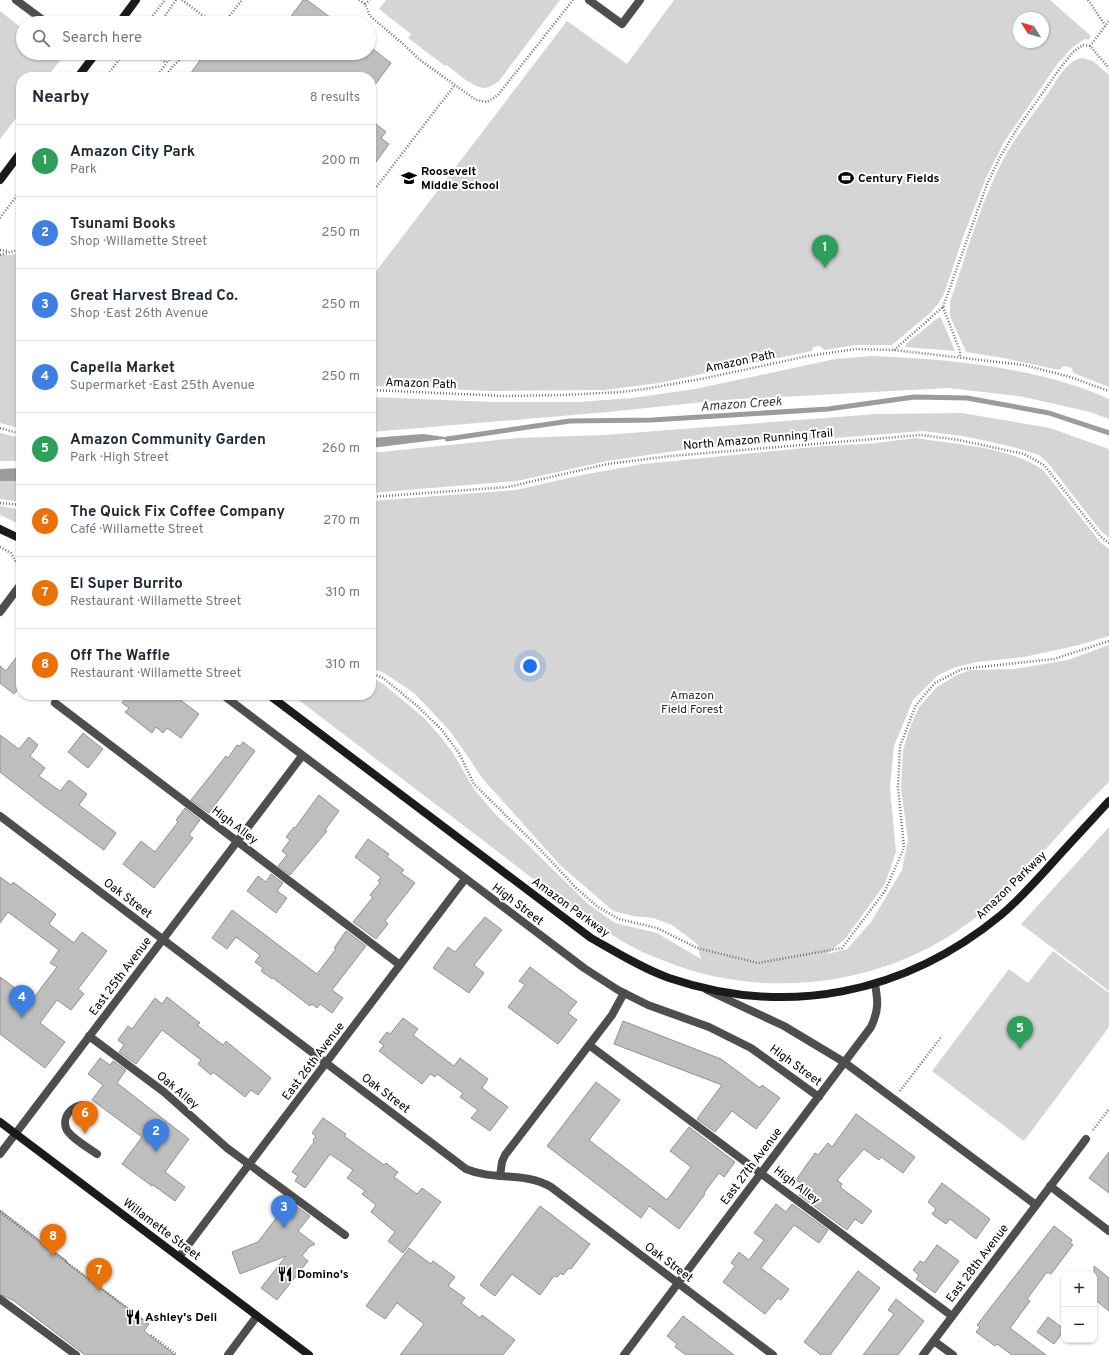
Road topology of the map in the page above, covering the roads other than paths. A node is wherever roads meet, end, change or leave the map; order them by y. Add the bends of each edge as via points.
1 (16, 0) edge
2 (136, 0) edge
3 (589, 0) edge
4 (640, 0) edge
5 (38, 16) edge
6 (124, 16) edge
7 (88, 60) edge
8 (81, 72) edge
9 (16, 159) edge
10 (0, 180) edge
11 (0, 529) edge
12 (16, 537) edge
13 (16, 591) edge
14 (0, 612) edge
15 (229, 700) edge
16 (276, 700) edge
17 (55, 703) dead end
18 (302, 756) junction
19 (1109, 801) edge
20 (0, 816) edge
21 (237, 841) junction
22 (465, 879) junction
23 (162, 940) junction
24 (400, 965) junction
25 (875, 984) junction
26 (703, 988) junction
27 (624, 993) junction
28 (89, 1036) junction
29 (589, 1045) junction
30 (844, 1062) junction
31 (327, 1063) junction
32 (819, 1097) junction
33 (90, 1107) dead end
34 (0, 1122) edge
35 (15, 1133) junction
36 (1086, 1138) road end
37 (0, 1154) edge
38 (97, 1154) dead end
39 (250, 1164) junction
40 (760, 1173) junction
41 (500, 1176) junction
42 (1050, 1186) junction
43 (1036, 1205) junction
44 (1109, 1231) edge
45 (345, 1235) dead end
46 (179, 1257) junction
47 (678, 1284) junction
48 (0, 1299) edge
49 (257, 1316) junction
50 (952, 1316) junction
51 (934, 1341) junction
52 (76, 1355) edge
53 (228, 1355) edge
54 (309, 1355) edge
55 (624, 1355) edge
56 (773, 1355) edge
57 (924, 1355) edge
58 (953, 1355) edge

1 - 5 street
2 - 6 main road
3 - 4 street via 622,24
7 - 8 main road
9 - 10 main road
11 - 12 main road
13 - 14 street
15 - 18 street, High Street
16 - 26 main road, Amazon Parkway via 591,938 627,959 668,977
17 - 21 street, High Alley
18 - 21 street, East 25th Avenue
18 - 22 street, High Street
19 - 25 main road, Amazon Parkway via 1002,914 936,960
20 - 23 street, Oak Street
21 - 23 street, East 25th Avenue
21 - 24 street, High Alley
22 - 24 street, East 26th Avenue
22 - 27 street, High Street via 584,968
23 - 28 street, East 25th Avenue
23 - 31 street, Oak Street
24 - 31 street, East 26th Avenue
25 - 26 main road, Amazon Parkway via 841,992 792,997 735,994
25 - 30 street, East 27th Avenue via 878,1003 876,1016 871,1027
26 - 30 street, High Street via 788,1029
27 - 29 street
27 - 32 street, High Street via 742,1043
28 - 35 street, East 25th Avenue
28 - 39 street, Oak Alley via 164,1092 214,1137
29 - 40 street, High Alley
29 - 41 street via 505,1155
30 - 32 street, East 27th Avenue
30 - 43 street, High Street
31 - 39 street, East 26th Avenue
31 - 41 street, Oak Street via 466,1169
32 - 40 street, East 27th Avenue
33 - 38 street via 82,1104 68,1112 64,1120 70,1133
34 - 35 main road, Willamette Street
35 - 37 street, East 25th Avenue
35 - 46 main road, Willamette Street
36 - 42 street, East 28th Avenue
39 - 45 street, Oak Alley
39 - 46 street, East 26th Avenue
40 - 47 street, East 27th Avenue
40 - 50 street, High Alley
41 - 47 street, Oak Street via 543,1182
42 - 43 street, East 28th Avenue
42 - 44 street
43 - 50 street, East 28th Avenue
46 - 49 main road, Willamette Street
47 - 55 street, East 27th Avenue
47 - 56 street, Oak Street
48 - 52 street
49 - 53 street
49 - 54 main road, Willamette Street
50 - 51 street, East 28th Avenue
51 - 57 street, East 28th Avenue
51 - 58 street

